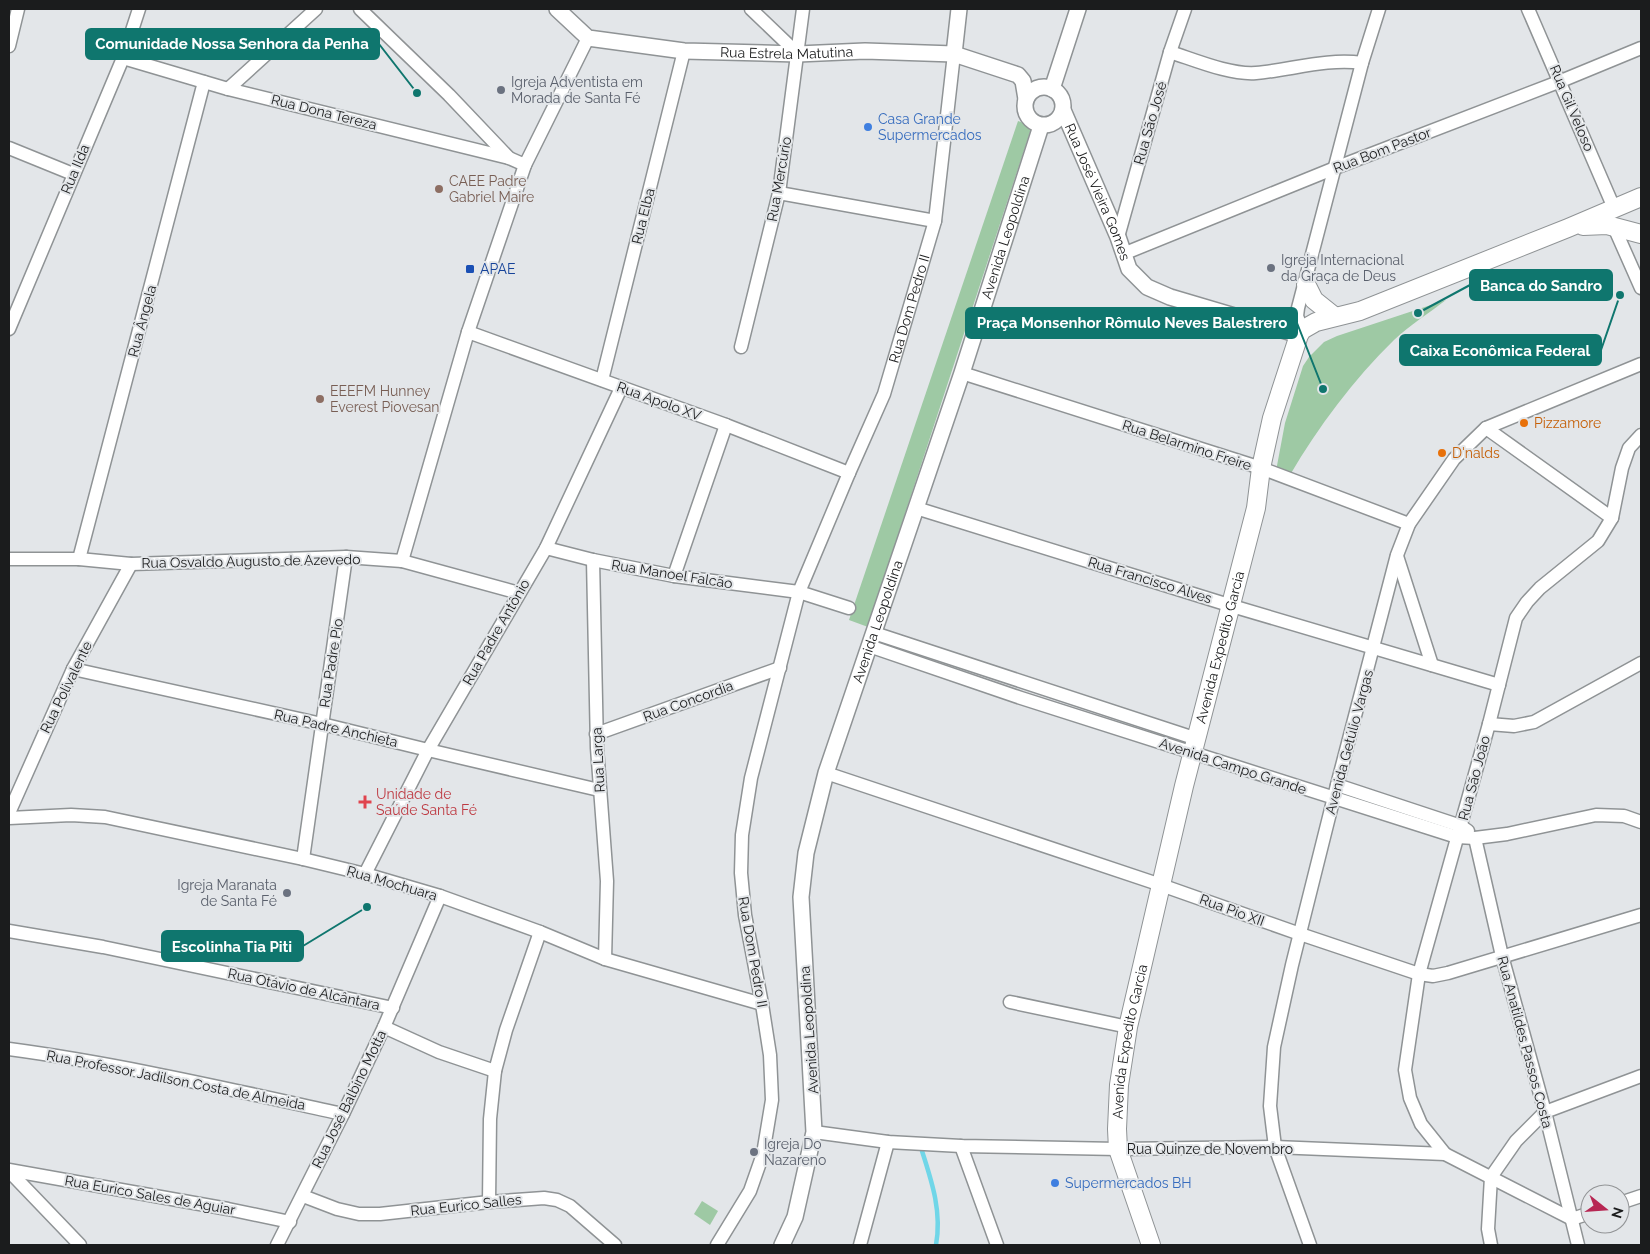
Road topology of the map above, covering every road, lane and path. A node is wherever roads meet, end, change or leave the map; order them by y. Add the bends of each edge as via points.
1 (18, 9) edge
2 (139, 9) edge
3 (316, 9) edge
4 (360, 9) edge
5 (557, 9) edge
6 (751, 9) edge
7 (802, 9) edge
8 (959, 9) edge
9 (1078, 9) edge
10 (1185, 9) edge
11 (1379, 9) edge
12 (1528, 9) edge
13 (588, 38) junction
14 (9, 46) edge
15 (1641, 48) edge
16 (684, 51) junction
17 (1170, 52) junction
18 (798, 54) junction
19 (954, 54) junction
20 (123, 58) junction
21 (1362, 62) junction
22 (1023, 81) junction
23 (1561, 81) junction
24 (204, 82) junction
25 (1046, 88) junction
26 (228, 89) junction
27 (1026, 99) junction
28 (1063, 110) junction
29 (1042, 126) junction
30 (9, 148) edge
31 (510, 158) junction
32 (524, 165) junction
33 (1335, 168) junction
34 (73, 174) junction
35 (778, 192) junction
36 (1641, 197) edge
37 (1614, 208) junction
38 (935, 220) junction
39 (1614, 227) junction
40 (1568, 228) junction
41 (1641, 234) edge
42 (1118, 237) junction
43 (1124, 254) junction
44 (1306, 284) junction
45 (1641, 288) edge
46 (1334, 316) junction
47 (9, 329) edge
48 (468, 332) junction
49 (1301, 332) junction
50 (741, 347) dead end
51 (1641, 364) edge
52 (962, 372) junction
53 (602, 380) junction
54 (620, 388) junction
55 (726, 424) junction
56 (1486, 428) junction
57 (1641, 435) edge
58 (1261, 468) junction
59 (849, 473) junction
60 (916, 508) junction
61 (1612, 518) junction
62 (1409, 524) junction
63 (546, 548) junction
64 (1397, 555) junction
65 (346, 557) junction
66 (9, 559) edge
67 (79, 559) junction
68 (593, 560) junction
69 (402, 561) junction
70 (130, 564) junction
71 (674, 576) junction
72 (800, 592) junction
73 (519, 593) junction
74 (1232, 606) junction
75 (848, 608) dead end
76 (871, 639) junction
77 (1374, 648) junction
78 (1641, 663) edge
79 (1432, 665) junction
80 (780, 668) junction
81 (73, 669) junction
82 (999, 674) junction
83 (1025, 682) junction
84 (1499, 685) junction
85 (994, 689) junction
86 (1021, 698) junction
87 (322, 724) junction
88 (1489, 724) junction
89 (596, 734) junction
90 (1195, 746) junction
91 (428, 750) junction
92 (826, 772) junction
93 (1336, 785) junction
94 (599, 790) junction
95 (1333, 799) junction
96 (9, 813) edge
97 (9, 818) edge
98 (1641, 822) edge
99 (1459, 831) junction
100 (1475, 838) junction
101 (303, 859) junction
102 (365, 874) junction
103 (1161, 885) junction
104 (440, 896) junction
105 (1641, 915) edge
106 (9, 931) edge
107 (540, 932) junction
108 (1300, 934) junction
109 (1502, 956) junction
110 (605, 959) junction
111 (1420, 974) junction
112 (1010, 1002) dead end
113 (762, 1004) junction
114 (393, 1008) junction
115 (1128, 1027) junction
116 (384, 1028) junction
117 (9, 1049) edge
118 (495, 1072) junction
119 (1641, 1076) edge
120 (1545, 1112) junction
121 (343, 1114) junction
122 (814, 1132) junction
123 (888, 1142) junction
124 (961, 1146) junction
125 (1275, 1147) junction
126 (1118, 1149) junction
127 (1445, 1154) junction
128 (9, 1170) edge
129 (1491, 1177) junction
130 (303, 1196) junction
131 (489, 1202) junction
132 (1580, 1216) edge
133 (1572, 1219) junction
134 (290, 1222) junction
135 (80, 1245) edge
136 (277, 1245) edge
137 (615, 1245) edge
138 (717, 1245) edge
139 (782, 1245) edge
140 (860, 1245) edge
141 (997, 1245) edge
142 (1151, 1245) edge
143 (1310, 1245) edge
144 (1491, 1245) edge
145 (1578, 1245) edge

1 - 14 street
2 - 20 street, Rua Ilda
3 - 26 street
4 - 31 street
5 - 13 street
6 - 18 street
7 - 18 street, Rua Mercúrio
8 - 19 street, Rua Dom Pedro II
9 - 25 street
10 - 17 street, Rua São José
11 - 21 street
12 - 23 street, Rua Gil Veloso
13 - 16 street, Rua Estrela Matutina
13 - 32 street
15 - 23 street, Rua Bom Pastor
16 - 18 street, Rua Estrela Matutina
16 - 53 street, Rua Elba
17 - 21 street via 1229,70 1254,73 1345,60
17 - 42 street, Rua São José
18 - 19 street, Rua Estrela Matutina via 865,51
18 - 35 street, Rua Mercúrio
19 - 22 street, Rua Estrela Matutina via 1018,75
19 - 38 street, Rua Dom Pedro II
20 - 24 street, Rua Dona Tereza
20 - 34 street, Rua Ilda
21 - 33 street
22 - 25 street, Rua Estrela Matutina
22 - 27 street
23 - 33 street, Rua Bom Pastor
23 - 37 street, Rua Gil Veloso
24 - 26 street, Rua Dona Tereza
24 - 67 street, Rua Ângela
25 - 27 street via 1032,92
25 - 28 street via 1058,93
26 - 31 street, Rua Dona Tereza
27 - 29 street via 1027,116
28 - 29 street via 1060,118
28 - 42 street, Rua José Vieira Gomes
29 - 52 street, Avenida Leopoldina
30 - 34 street
31 - 32 street, Rua Dona Tereza
32 - 48 street
33 - 43 street, Rua Bom Pastor
33 - 44 street
34 - 47 street, Rua Ilda
35 - 38 street
35 - 50 street, Rua Mercúrio
36 - 37 main road
37 - 40 main road
38 - 59 street, Rua Dom Pedro II via 884,394
39 - 40 main road
39 - 41 main road
39 - 45 street
40 - 46 main road via 1360,311
42 - 43 street, Rua José Vieira Gomes
43 - 49 street, Rua José Vieira Gomes via 1129,269 1147,287 1170,297
44 - 46 main road via 1314,300
44 - 49 street via 1297,316
46 - 49 main road
48 - 53 street, Rua Apolo XV
48 - 69 street
49 - 58 main road, Avenida Expedito Garcia via 1275,404
51 - 56 street, Avenida Getúlio Vargas
52 - 58 street, Rua Belarmino Freire
52 - 60 street, Avenida Leopoldina
53 - 54 street, Rua Apolo XV
54 - 55 street, Rua Apolo XV
54 - 63 street, Rua Padre Antônio
55 - 59 street, Rua Apolo XV
55 - 71 street
56 - 61 street
56 - 62 street, Avenida Getúlio Vargas via 1454,459
57 - 61 street, Rua São João via 1629,448 1622,468
58 - 62 street, Rua Belarmino Freire
58 - 74 main road, Avenida Expedito Garcia via 1256,508
59 - 72 street, Rua Dom Pedro II
60 - 74 street, Rua Francisco Alves
60 - 76 street, Avenida Leopoldina
61 - 84 street, Rua São João via 1598,541 1540,588 1516,618
62 - 64 street, Avenida Getúlio Vargas
63 - 68 street, Rua Manoel Falcão
63 - 73 street, Rua Padre Antônio
64 - 77 street, Avenida Getúlio Vargas
64 - 79 street
65 - 69 street, Rua Osvaldo Augusto de Azevedo
65 - 70 street, Rua Osvaldo Augusto de Azevedo
65 - 87 street, Rua Padre Pio
66 - 67 street, Rua Osvaldo Augusto de Azevedo
67 - 70 street, Rua Osvaldo Augusto de Azevedo
68 - 71 street, Rua Manoel Falcão
68 - 89 street, Rua Larga
69 - 73 street, Rua Osvaldo Augusto de Azevedo
70 - 81 street, Rua Polivalente
71 - 72 street, Rua Manoel Falcão
72 - 75 street
72 - 80 street, Rua Dom Pedro II
73 - 91 street, Rua Padre Antônio
74 - 77 street, Rua Francisco Alves
74 - 90 main road, Avenida Expedito Garcia
76 - 82 street, Avenida Campo Grande
76 - 85 street, Avenida Campo Grande
76 - 92 street, Avenida Leopoldina
77 - 79 street, Rua Francisco Alves
77 - 93 street, Avenida Getúlio Vargas
78 - 88 street via 1534,722 1514,726
79 - 84 street, Rua Francisco Alves
80 - 89 street, Rua Concordia
80 - 113 street, Rua Dom Pedro II via 751,778 742,835 745,916
81 - 87 street, Rua Padre Anchieta
81 - 96 street, Rua Polivalente
82 - 83 street, Avenida Campo Grande
82 - 85 street
83 - 86 street
83 - 90 street, Avenida Campo Grande
84 - 88 street, Rua São João
85 - 86 street, Avenida Campo Grande
86 - 90 street, Avenida Campo Grande
87 - 91 street, Rua Padre Anchieta
87 - 101 street, Rua Padre Pio
88 - 99 street, Rua São João
89 - 94 street, Rua Larga
90 - 95 street, Avenida Campo Grande
90 - 103 main road, Avenida Expedito Garcia
91 - 94 street, Rua Padre Anchieta
91 - 102 street, Rua Padre Antônio
92 - 103 street, Rua Pio XII
92 - 122 street, Avenida Leopoldina via 806,854 801,896
93 - 95 street, Avenida Getúlio Vargas
93 - 99 street, Avenida Campo Grande
94 - 110 street, Rua Larga via 607,881
95 - 99 street, Avenida Campo Grande
95 - 108 street, Avenida Getúlio Vargas
97 - 101 street, Rua Mochuara via 105,817
98 - 100 street via 1624,816 1596,815
99 - 100 street, Avenida Campo Grande
99 - 111 street, Rua São João
100 - 109 street, Rua Anatildes Passos Costa
101 - 102 street, Rua Mochuara
102 - 104 street, Rua Mochuara
103 - 108 street, Rua Pio XII
103 - 115 main road, Avenida Expedito Garcia
104 - 107 street, Rua Mochuara
104 - 114 street, Rua José Balbino Motta
105 - 109 street, Rua Pio XII
106 - 114 street, Rua Otávio de Alcântara via 103,947
107 - 110 street, Rua Mochuara
107 - 118 street
108 - 111 street, Rua Pio XII
108 - 125 street, Avenida Getúlio Vargas via 1274,1047 1270,1106
109 - 111 street, Rua Pio XII via 1448,974
109 - 120 street, Rua Anatildes Passos Costa
110 - 113 street, Rua Mochuara
111 - 127 street, Rua São João via 1406,1070 1410,1098 1421,1124
112 - 115 street
113 - 138 street, Rua Dom Pedro II via 770,1055 772,1100 763,1154 750,1191
114 - 116 street, Rua José Balbino Motta
115 - 126 main road, Avenida Expedito Garcia via 1119,1085
116 - 118 street
116 - 121 street, Rua José Balbino Motta
117 - 121 street, Rua Professor Jadilson Costa de Almeida via 147,1072
118 - 131 street via 490,1119
119 - 120 street
120 - 129 street via 1516,1141
120 - 133 street, Rua Anatildes Passos Costa
121 - 130 street, Rua José Balbino Motta
122 - 123 street, Rua Quinze de Novembro
122 - 139 street, Avenida Leopoldina via 795,1216
123 - 124 street, Rua Quinze de Novembro
123 - 140 street
124 - 126 street, Rua Quinze de Novembro
124 - 141 street
125 - 126 street, Rua Quinze de Novembro
125 - 127 street, Rua Quinze de Novembro
125 - 143 street, Avenida Getúlio Vargas
126 - 142 main road, Avenida Expedito Garcia
127 - 129 street, Rua Quinze de Novembro
128 - 134 street, Rua Eurico Sales de Aguiar
128 - 135 street
129 - 133 street, Rua Quinze de Novembro
129 - 144 street via 1488,1229
130 - 131 street, Rua Eurico Salles via 337,1209 366,1214
130 - 134 street, Rua José Balbino Motta
131 - 137 street, Rua Eurico Salles via 557,1200 570,1206
132 - 133 street
133 - 145 street, Rua Anatildes Passos Costa
134 - 136 street, Rua José Balbino Motta

